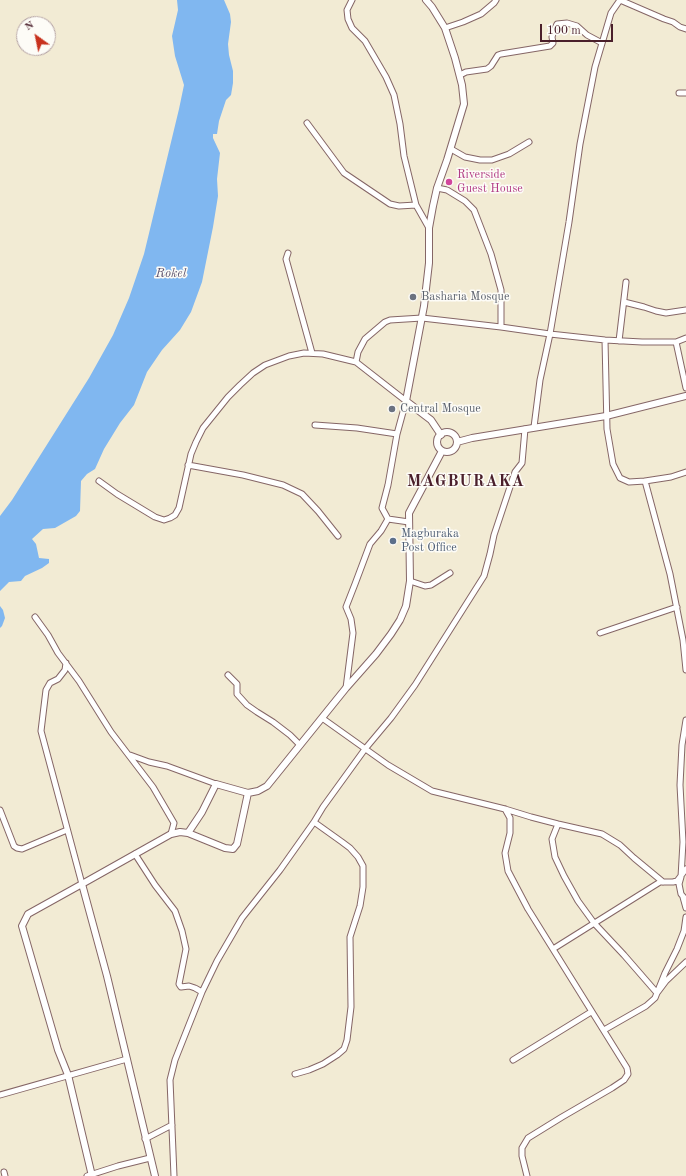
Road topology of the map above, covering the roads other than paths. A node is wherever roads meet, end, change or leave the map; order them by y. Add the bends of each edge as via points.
1 (352, 0) edge
2 (426, 0) edge
3 (496, 0) edge
4 (620, 0) edge
5 (445, 28) junction
6 (686, 29) edge
7 (602, 43) junction
8 (460, 75) junction
9 (679, 93) dead end
10 (686, 93) edge
11 (308, 123) dead end
12 (529, 142) dead end
13 (451, 149) junction
14 (333, 164) dead end
15 (344, 173) junction
16 (437, 188) junction
17 (416, 205) junction
18 (429, 228) junction
19 (288, 253) dead end
20 (626, 282) dead end
21 (624, 302) junction
22 (686, 310) edge
23 (422, 318) junction
24 (501, 327) junction
25 (550, 334) junction
26 (686, 338) edge
27 (605, 340) junction
28 (619, 341) junction
29 (676, 342) junction
30 (312, 353) junction
31 (356, 362) junction
32 (686, 388) edge
33 (686, 396) edge
34 (406, 401) junction
35 (606, 416) junction
36 (315, 425) dead end
37 (534, 427) junction
38 (525, 430) junction
39 (397, 434) junction
40 (440, 435) junction
41 (457, 442) junction
42 (442, 451) junction
43 (188, 465) junction
44 (686, 472) edge
45 (645, 480) junction
46 (99, 481) dead end
47 (388, 518) junction
48 (409, 522) junction
49 (338, 536) dead end
50 (450, 573) dead end
51 (410, 581) junction
52 (677, 607) junction
53 (35, 617) dead end
54 (600, 633) dead end
55 (66, 663) junction
56 (686, 670) edge
57 (228, 675) dead end
58 (346, 688) junction
59 (322, 718) junction
60 (686, 720) edge
61 (300, 745) junction
62 (365, 749) junction
63 (129, 755) junction
64 (216, 784) junction
65 (248, 794) junction
66 (505, 809) junction
67 (0, 810) edge
68 (314, 822) junction
69 (558, 824) junction
70 (67, 830) junction
71 (188, 833) junction
72 (171, 834) junction
73 (135, 854) junction
74 (686, 869) edge
75 (681, 877) junction
76 (664, 882) junction
77 (82, 884) junction
78 (685, 898) edge
79 (686, 908) edge
80 (686, 917) edge
81 (594, 923) junction
82 (553, 949) junction
83 (686, 962) edge
84 (202, 992) junction
85 (657, 993) junction
86 (591, 1012) junction
87 (604, 1030) junction
88 (127, 1060) junction
89 (513, 1060) dead end
90 (295, 1074) dead end
91 (68, 1075) junction
92 (0, 1095) edge
93 (172, 1125) junction
94 (146, 1138) junction
95 (150, 1158) junction
96 (91, 1176) edge
97 (155, 1176) edge
98 (174, 1176) edge
99 (527, 1176) edge

1 - 17 street via 347,10 348,19 352,28 365,41 394,95 404,156
2 - 5 street
3 - 5 street via 481,14
4 - 6 street
4 - 7 street via 611,13
5 - 8 street
7 - 8 street via 587,35 578,26 557,24 552,37 554,43 550,46 501,54 487,69
7 - 25 street via 580,144
8 - 13 street via 464,104
9 - 10 street
11 - 15 street
12 - 13 street via 509,154 492,160 465,158
13 - 16 street
14 - 15 street
15 - 17 street via 390,204
16 - 18 street
16 - 24 street via 447,190 474,210 491,254 501,290
17 - 18 street
18 - 23 street via 429,263
19 - 30 street via 286,259
20 - 21 street
21 - 22 street via 656,312
21 - 28 street
23 - 24 street
23 - 31 street via 385,322 366,340 358,352
23 - 34 street
24 - 25 street
25 - 27 street
25 - 37 street via 540,380
26 - 29 street
27 - 28 street
27 - 35 street
28 - 29 street
29 - 32 street
30 - 31 street
30 - 43 street via 289,356 265,365 253,373 203,428
31 - 34 street
33 - 35 street
34 - 39 street
34 - 40 street via 431,420
35 - 37 street
35 - 45 street via 613,464 620,478 629,482
36 - 39 street
37 - 38 street
38 - 41 street
38 - 62 street via 522,463 515,472 494,535 484,576 415,685
39 - 47 street via 382,508
40 - 41 street via 450,433 456,436
40 - 42 street via 438,443
41 - 42 street via 453,450
42 - 48 street via 409,513
43 - 46 street via 179,508 175,515 164,520 155,517
43 - 49 street via 283,485 302,494
44 - 45 street via 671,477
45 - 52 street
47 - 48 street
47 - 58 street via 370,544 346,607 353,633
48 - 51 street
50 - 51 street via 432,585 426,586
51 - 58 street via 406,606 400,620 376,654
52 - 54 street
52 - 56 street
53 - 55 street
55 - 63 street
55 - 70 street via 65,670 46,690 41,731
57 - 61 street via 237,684 237,694 247,705 273,722
58 - 59 street
59 - 61 street
59 - 62 street
60 - 75 street via 680,785 683,842
61 - 65 street via 267,786
62 - 66 street via 432,791
62 - 68 street
63 - 64 street
63 - 72 street via 153,787 174,823
64 - 65 street
64 - 71 street
65 - 71 street via 237,844 233,849
66 - 69 street
66 - 82 street via 510,818 505,853 508,871
67 - 70 street via 17,848
68 - 84 street via 242,918
68 - 90 street via 350,848 358,857 363,866 363,887 350,937 351,1007 344,1049 316,1067
69 - 76 street via 602,834 620,845
69 - 81 street via 552,839 555,857 578,901
70 - 77 street
71 - 72 street
72 - 73 street
73 - 77 street
73 - 84 street via 175,911 182,931 186,949 179,984 181,987 189,986
74 - 75 street
75 - 76 street via 677,881
75 - 78 street via 678,884
76 - 81 street via 660,882
77 - 88 street
77 - 91 street via 28,914 22,926 58,1050
78 - 79 street
80 - 85 street via 677,949
81 - 82 street
81 - 85 street
82 - 86 street
83 - 85 street
84 - 93 street via 175,1060 170,1080
85 - 87 street via 646,1006
86 - 87 street
86 - 89 street
87 - 99 street via 628,1074 612,1088 528,1138 522,1148
88 - 91 street
88 - 94 street
91 - 92 street
91 - 96 street
93 - 94 street
93 - 98 street
94 - 95 street
95 - 96 street
95 - 97 street

